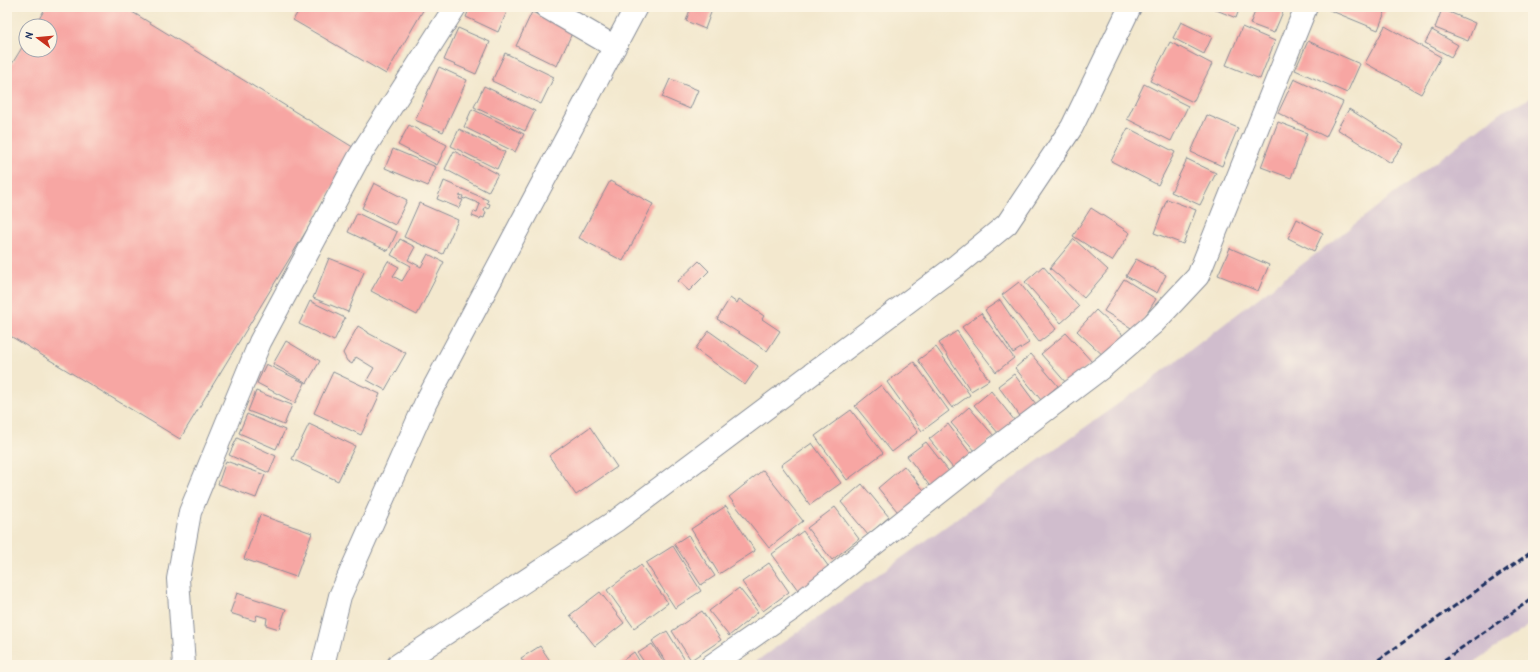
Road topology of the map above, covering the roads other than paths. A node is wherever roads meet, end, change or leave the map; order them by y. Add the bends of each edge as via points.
1 (455, 7) edge
2 (546, 7) edge
3 (636, 7) edge
4 (1130, 7) edge
5 (1306, 7) edge
6 (615, 46) junction
7 (184, 665) edge
8 (323, 665) edge
9 (398, 665) edge
10 (712, 665) edge

1 - 7 street via 359,157 254,356 190,512 178,579
2 - 6 street
3 - 6 street
4 - 9 street via 1072,127 1007,224 951,270 617,520
5 - 10 street via 1198,276 1153,324 1102,367 791,610
6 - 8 street via 426,402 340,596

